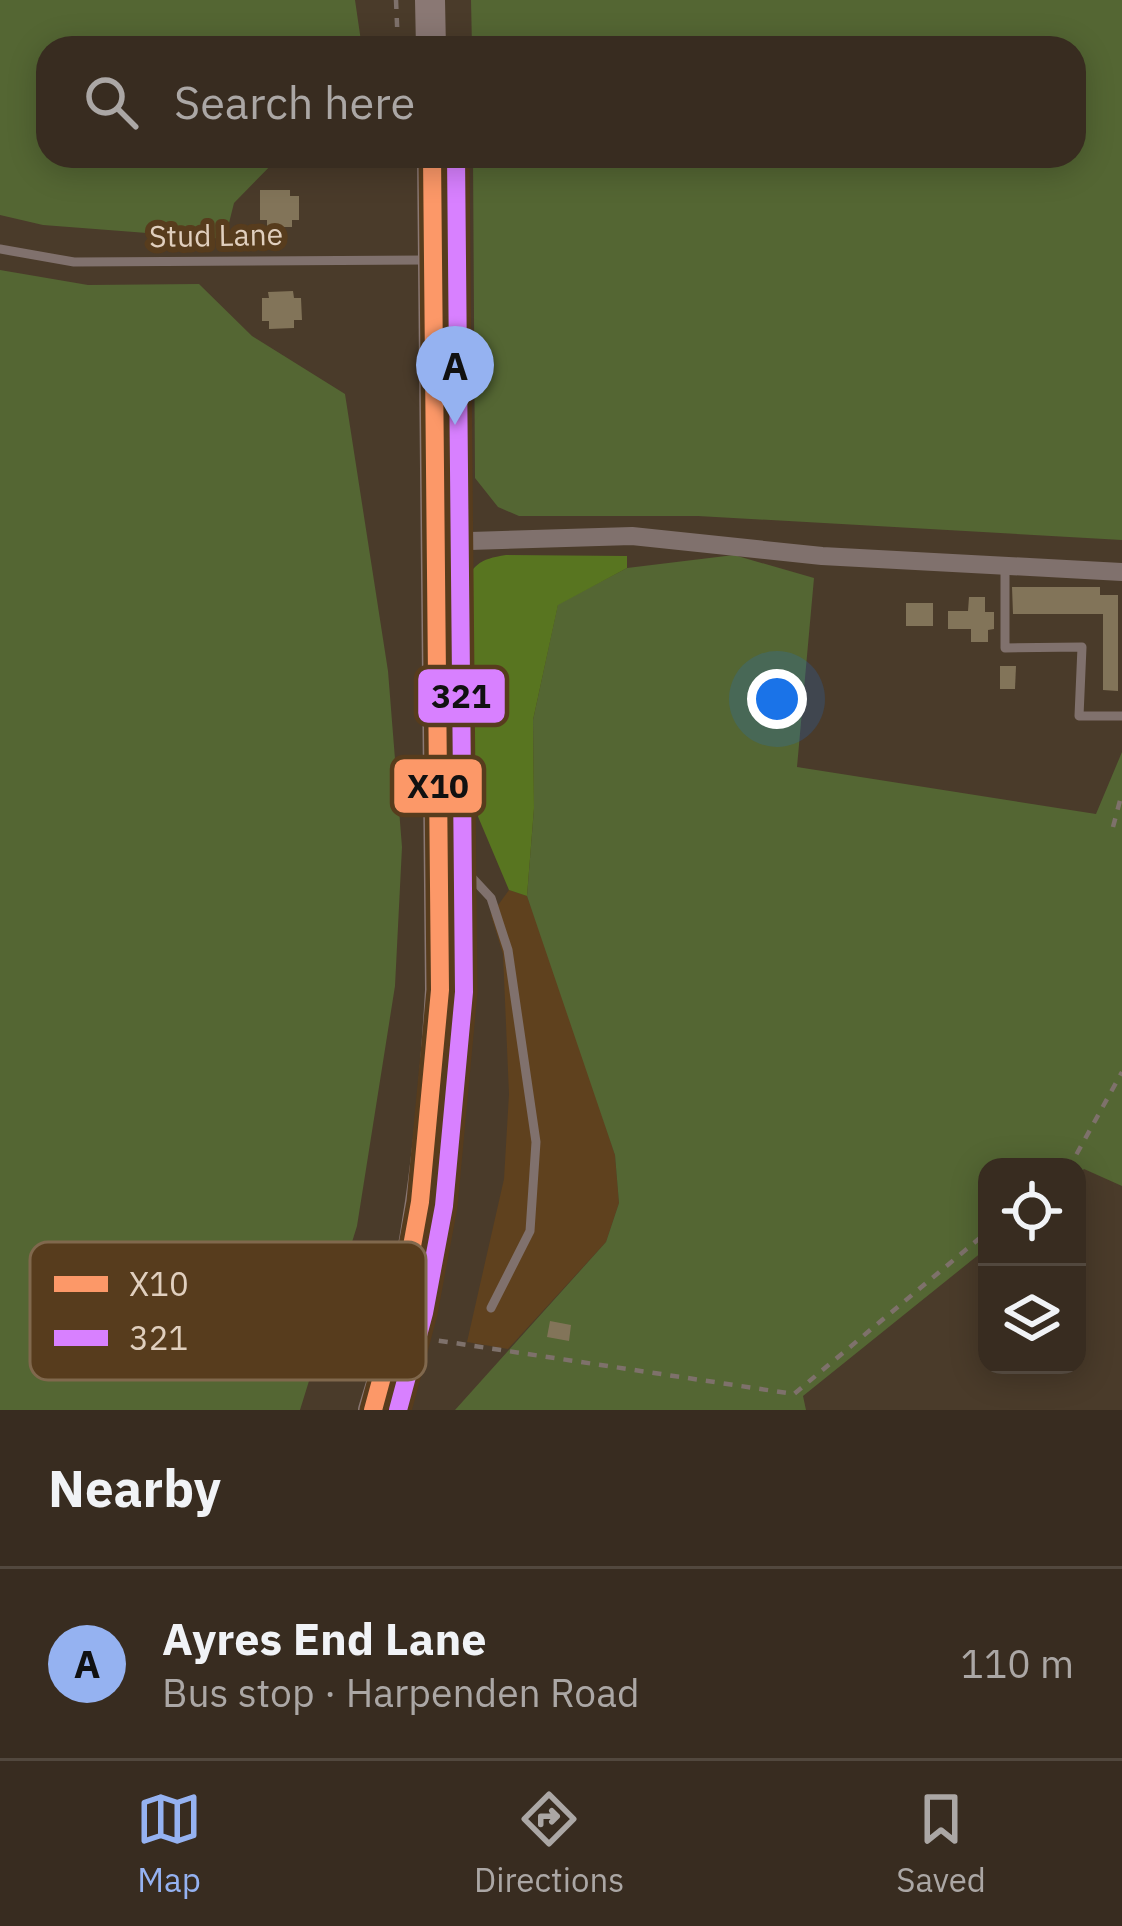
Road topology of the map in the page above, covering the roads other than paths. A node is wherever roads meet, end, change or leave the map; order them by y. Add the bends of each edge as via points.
1 (430, 0) edge
2 (430, 36) edge
3 (432, 168) edge
4 (0, 249) edge
5 (434, 260) junction
6 (438, 542) junction
7 (1005, 568) junction
8 (1122, 572) edge
9 (1122, 716) edge
10 (441, 862) junction
11 (410, 1242) edge
12 (491, 1308) dead end
13 (381, 1380) edge
14 (373, 1410) edge

1 - 2 main road
3 - 5 main road
4 - 5 lane, Stud Lane via 74,262
5 - 6 main road
6 - 7 street via 632,536
6 - 10 main road
7 - 8 street
7 - 9 lane via 1005,648 1082,647 1079,716
10 - 11 main road via 433,1110
10 - 12 lane via 464,869 491,898 508,950 536,1142 530,1231
13 - 14 main road

